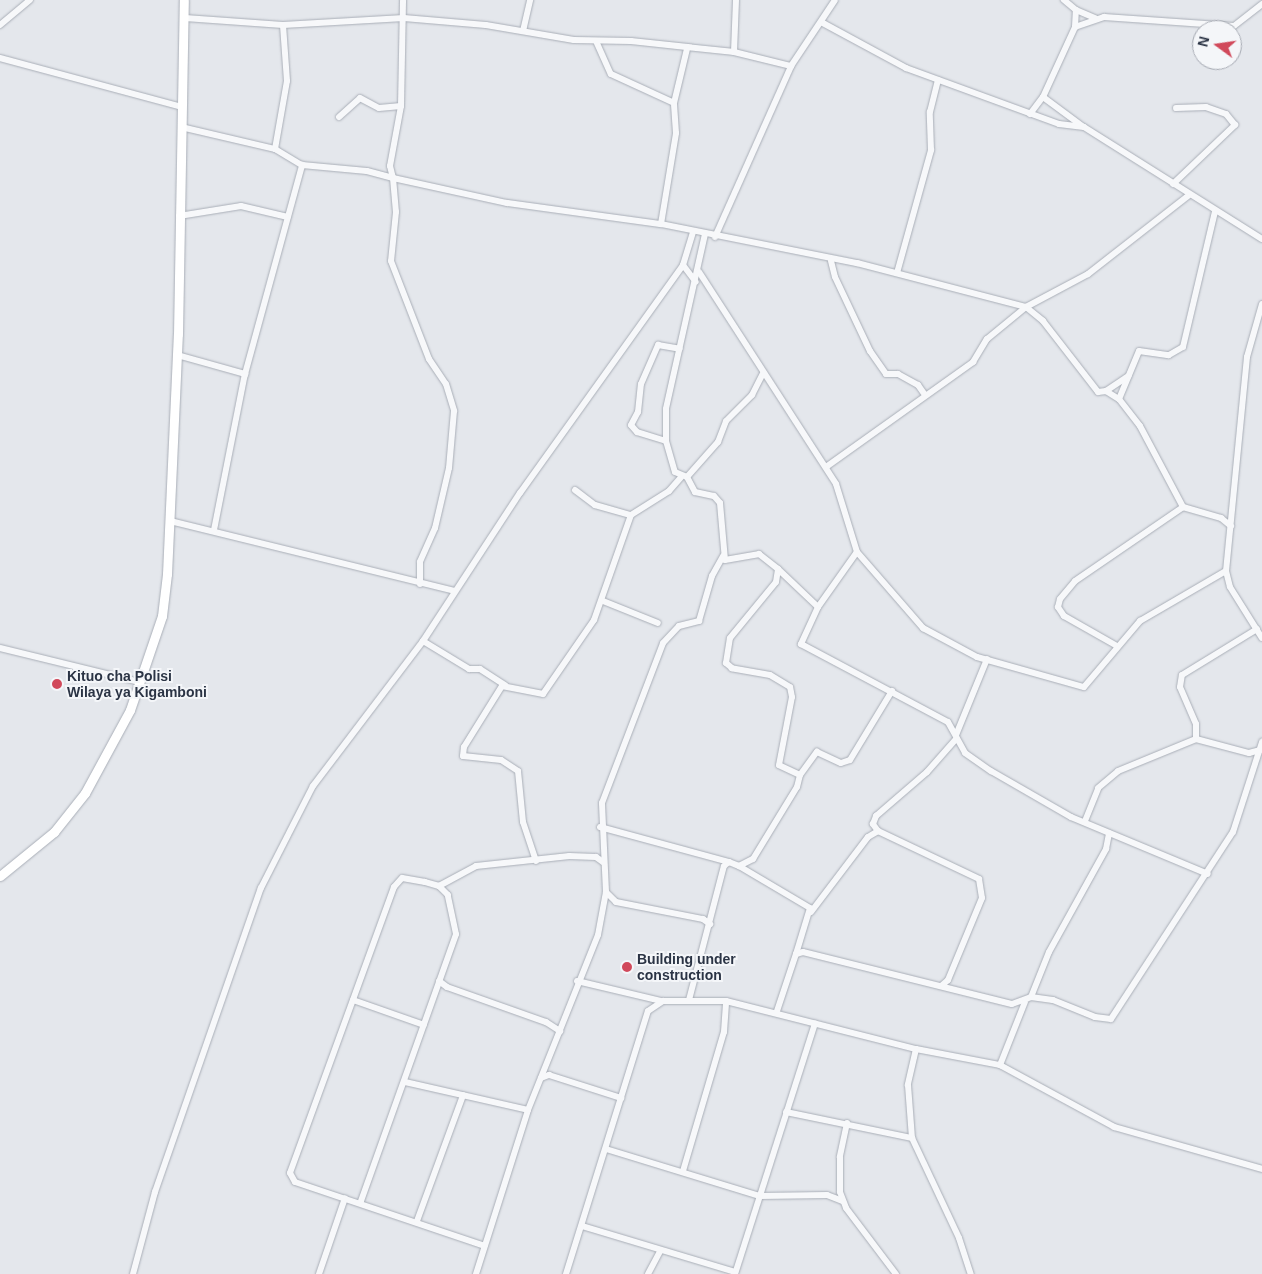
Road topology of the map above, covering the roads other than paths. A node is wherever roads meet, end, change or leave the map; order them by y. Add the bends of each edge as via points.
1 (30, 0) edge
2 (184, 0) edge
3 (403, 0) edge
4 (530, 0) edge
5 (736, 0) edge
6 (836, 0) edge
7 (1064, 0) edge
8 (1262, 4) edge
9 (1076, 10) junction
10 (185, 18) junction
11 (404, 18) junction
12 (1095, 18) junction
13 (821, 22) junction
14 (283, 24) junction
15 (0, 25) edge
16 (1075, 27) junction
17 (524, 31) junction
18 (596, 41) junction
19 (687, 49) junction
20 (734, 52) junction
21 (0, 58) edge
22 (792, 66) junction
23 (938, 80) junction
24 (1043, 97) junction
25 (674, 103) junction
26 (401, 106) junction
27 (182, 107) junction
28 (1176, 108) dead end
29 (1030, 114) junction
30 (339, 117) dead end
31 (181, 127) junction
32 (1084, 127) junction
33 (275, 149) junction
34 (302, 165) junction
35 (390, 166) junction
36 (381, 175) junction
37 (393, 178) junction
38 (1174, 184) junction
39 (1189, 195) junction
40 (1215, 212) junction
41 (179, 216) junction
42 (288, 217) junction
43 (661, 224) junction
44 (693, 232) junction
45 (705, 234) junction
46 (715, 237) junction
47 (1262, 239) edge
48 (832, 261) junction
49 (683, 265) junction
50 (699, 272) junction
51 (897, 273) junction
52 (696, 282) junction
53 (1262, 304) edge
54 (1026, 307) junction
55 (680, 349) junction
56 (177, 356) junction
57 (763, 373) junction
58 (244, 374) junction
59 (1128, 376) junction
60 (1106, 391) junction
61 (925, 395) junction
62 (1119, 400) junction
63 (666, 441) junction
64 (826, 467) junction
65 (684, 477) junction
66 (575, 490) dead end
67 (1183, 508) junction
68 (631, 516) junction
69 (170, 521) junction
70 (1230, 526) junction
71 (214, 530) junction
72 (857, 552) junction
73 (724, 556) junction
74 (778, 569) junction
75 (1226, 571) junction
76 (420, 584) junction
77 (455, 592) junction
78 (603, 601) junction
79 (818, 607) junction
80 (658, 623) dead end
81 (1257, 629) junction
82 (1262, 638) edge
83 (423, 641) junction
84 (1117, 646) junction
85 (0, 648) edge
86 (987, 659) junction
87 (140, 682) junction
88 (505, 685) junction
89 (892, 691) junction
90 (956, 737) junction
91 (1196, 739) junction
92 (1262, 742) edge
93 (1260, 750) junction
94 (800, 775) junction
95 (1085, 821) junction
96 (600, 827) junction
97 (878, 831) junction
98 (1109, 833) junction
99 (536, 861) junction
100 (603, 862) junction
101 (729, 862) junction
102 (739, 866) junction
103 (1208, 874) junction
104 (0, 876) edge
105 (453, 879) junction
106 (438, 886) junction
107 (606, 892) junction
108 (448, 894) junction
109 (616, 902) junction
110 (605, 906) junction
111 (811, 912) junction
112 (710, 924) junction
113 (796, 954) junction
114 (948, 980) junction
115 (439, 981) junction
116 (577, 982) junction
117 (941, 986) junction
118 (447, 988) junction
119 (437, 989) junction
120 (956, 990) junction
121 (1031, 997) junction
122 (353, 1000) junction
123 (689, 1000) junction
124 (663, 1001) junction
125 (726, 1001) junction
126 (1025, 1002) junction
127 (777, 1011) junction
128 (815, 1024) junction
129 (424, 1025) junction
130 (560, 1031) junction
131 (916, 1049) junction
132 (1000, 1065) junction
133 (541, 1078) junction
134 (405, 1082) junction
135 (463, 1095) junction
136 (621, 1098) junction
137 (528, 1110) junction
138 (786, 1112) junction
139 (847, 1123) junction
140 (912, 1138) junction
141 (606, 1149) junction
142 (1262, 1169) edge
143 (683, 1171) junction
144 (763, 1186) junction
145 (770, 1195) junction
146 (760, 1196) junction
147 (345, 1198) junction
148 (360, 1201) junction
149 (843, 1201) junction
150 (417, 1221) junction
151 (582, 1226) junction
152 (485, 1246) junction
153 (652, 1247) junction
154 (661, 1250) junction
155 (654, 1258) junction
156 (735, 1273) edge
157 (133, 1274) edge
158 (319, 1274) edge
159 (476, 1274) edge
160 (566, 1274) edge
161 (648, 1274) edge
162 (896, 1274) edge
163 (971, 1274) edge

1 - 15 street
2 - 10 main road
3 - 11 street
4 - 17 street
5 - 20 street
6 - 13 street
7 - 9 street
8 - 12 street via 1234,26
9 - 12 street
9 - 16 street
10 - 14 street
10 - 27 main road
11 - 14 street
11 - 17 street
11 - 26 street
12 - 16 street
13 - 22 street
13 - 23 street via 889,59
14 - 33 street via 287,81
16 - 24 street
17 - 18 street
18 - 19 street via 631,41
18 - 25 street via 611,74
19 - 20 street
19 - 25 street
20 - 22 street
21 - 27 street
22 - 46 street
23 - 29 street
23 - 51 street via 930,112 931,150
24 - 29 street
24 - 32 street
25 - 43 street via 676,133
26 - 30 street via 379,108 360,98
26 - 35 street
27 - 31 main road
28 - 38 street via 1206,107 1226,114 1235,125
29 - 32 street
31 - 33 street
31 - 41 main road
32 - 38 street
33 - 34 street
34 - 36 street
34 - 42 street
35 - 36 street
35 - 37 street
36 - 37 street
37 - 43 street via 507,203
37 - 76 street via 392,267 429,359 446,384 454,411 449,468 437,521 420,562
38 - 39 street
39 - 40 street
39 - 54 street via 1088,274
40 - 47 street
40 - 59 street via 1183,347 1169,355 1139,351
41 - 42 street via 241,206
41 - 56 main road
42 - 58 street
43 - 44 street
44 - 45 street
44 - 49 street
45 - 46 street
45 - 50 street
46 - 48 street
48 - 51 street
48 - 61 street via 835,277 870,351 886,374 898,374 918,385
49 - 52 street
49 - 77 street
50 - 52 street
50 - 57 street
51 - 54 street
52 - 55 street
53 - 70 street via 1247,357
54 - 60 street via 1043,320 1098,392
54 - 61 street via 987,339 976,360
55 - 63 street via 666,409
55 - 63 street via 658,345 641,384 638,412 631,425 636,432
56 - 58 street
56 - 69 main road
57 - 64 street via 790,408
57 - 65 street via 752,395 726,421 718,442
58 - 71 street
59 - 60 street
59 - 62 street
60 - 62 street
61 - 64 street
62 - 67 street via 1152,443
63 - 65 street via 675,472
64 - 72 street via 836,484
65 - 68 street
65 - 73 street via 696,492 714,496 720,503
66 - 68 street via 595,505
67 - 70 street via 1221,518
67 - 84 street via 1075,581 1060,599 1058,607 1064,616
68 - 78 street
69 - 71 street
69 - 87 main road via 162,616
70 - 75 street
71 - 76 street
72 - 79 street
72 - 86 street via 923,628
73 - 74 street via 727,561 759,554
73 - 96 street via 712,576 698,621 671,632 657,657 602,803
74 - 79 street
74 - 94 street via 776,582 730,638 726,663 732,668 770,676 790,687 792,697 780,765
75 - 81 street via 1230,587
75 - 84 street via 1140,621
76 - 77 street
77 - 83 street
78 - 80 street
78 - 88 street via 594,620 543,694
79 - 89 street via 801,644
81 - 82 street
81 - 91 street via 1182,675 1180,687 1196,724
83 - 88 street via 468,669 480,669
83 - 157 street via 313,786 261,888 155,1192
84 - 86 street via 1095,678 1078,688
85 - 87 street
86 - 90 street
87 - 104 main road via 106,755 76,806 54,832
88 - 99 street via 468,740 463,756 501,760 514,766 520,781 523,822
89 - 90 street via 948,722
89 - 94 street via 850,760 841,763 817,752
90 - 95 street via 965,753 991,772 1071,818
90 - 97 street via 927,772 876,816 873,824
91 - 93 street via 1249,753
91 - 95 street via 1106,778
92 - 93 street
93 - 103 street via 1233,832
94 - 102 street via 797,788 753,859
95 - 98 street
96 - 100 street
96 - 101 street
97 - 111 street via 868,837
97 - 114 street via 947,861 982,884 982,898
98 - 103 street
98 - 121 street via 1106,849 1049,952
99 - 100 street via 584,855
99 - 105 street via 476,866
100 - 107 street
101 - 102 street
101 - 112 street
102 - 111 street via 803,902
103 - 121 street via 1111,1019
105 - 106 street
105 - 108 street
106 - 108 street
106 - 122 street via 402,878 397,882
107 - 109 street
107 - 110 street
108 - 115 street via 457,926
109 - 110 street
109 - 112 street via 703,918
110 - 116 street via 598,935
111 - 113 street
112 - 123 street
113 - 117 street via 812,954
113 - 127 street
114 - 117 street
114 - 120 street
115 - 118 street
115 - 119 street
116 - 124 street
116 - 130 street
117 - 120 street
118 - 119 street
118 - 130 street via 546,1022
119 - 129 street
120 - 126 street via 1012,1004
121 - 126 street
122 - 129 street
122 - 147 street via 290,1173 295,1182
123 - 124 street
123 - 125 street
124 - 136 street via 648,1011
125 - 127 street
125 - 143 street via 724,1032
126 - 132 street
127 - 128 street
128 - 131 street
128 - 138 street
129 - 134 street
130 - 133 street
131 - 132 street
131 - 140 street via 908,1085
132 - 142 street via 1114,1126
133 - 136 street via 550,1075
133 - 137 street
134 - 135 street
134 - 148 street
135 - 137 street
135 - 150 street
136 - 141 street
137 - 152 street
138 - 139 street
138 - 144 street
139 - 140 street
139 - 149 street via 840,1157
140 - 163 street via 959,1238
141 - 143 street
141 - 151 street
143 - 146 street
144 - 145 street
144 - 146 street
145 - 146 street
145 - 149 street via 827,1196
146 - 156 street
147 - 148 street
147 - 158 street
148 - 150 street
149 - 162 street
150 - 152 street
151 - 153 street
151 - 160 street
152 - 159 street
153 - 154 street
153 - 155 street
154 - 155 street
154 - 156 street
155 - 161 street

